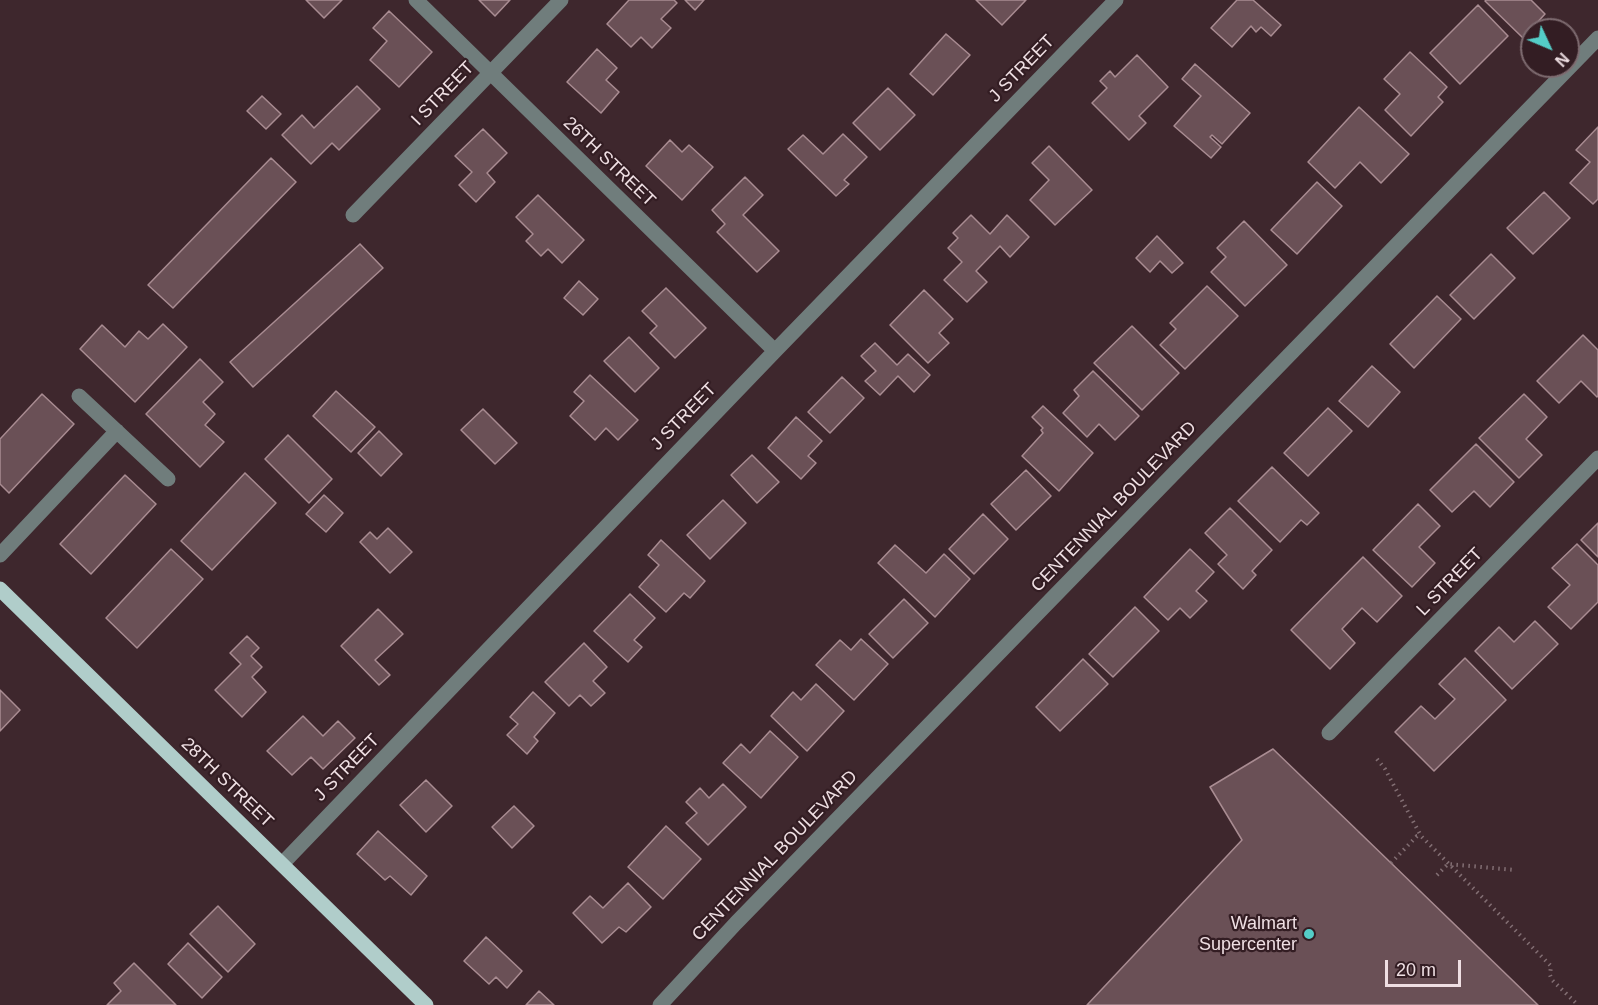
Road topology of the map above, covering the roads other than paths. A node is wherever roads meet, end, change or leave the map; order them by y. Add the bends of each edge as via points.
1 (416, 0) edge
2 (561, 0) edge
3 (1116, 0) edge
4 (1598, 38) edge
5 (490, 73) junction
6 (353, 215) dead end
7 (775, 351) junction
8 (80, 396) dead end
9 (117, 431) junction
10 (1598, 458) edge
11 (168, 479) dead end
12 (0, 555) edge
13 (0, 589) edge
14 (1329, 733) dead end
15 (282, 864) junction
16 (426, 1005) edge
17 (660, 1005) edge

1 - 5 street, 26TH STREET
2 - 5 street, I STREET
3 - 7 street, J STREET
4 - 17 street, CENTENNIAL BOULEVARD
5 - 6 street, I STREET
5 - 7 street, 26TH STREET
7 - 15 street, J STREET
8 - 9 street
9 - 11 street
9 - 12 street
10 - 14 street, L STREET
13 - 15 main road, 28TH STREET
15 - 16 main road, 28TH STREET

